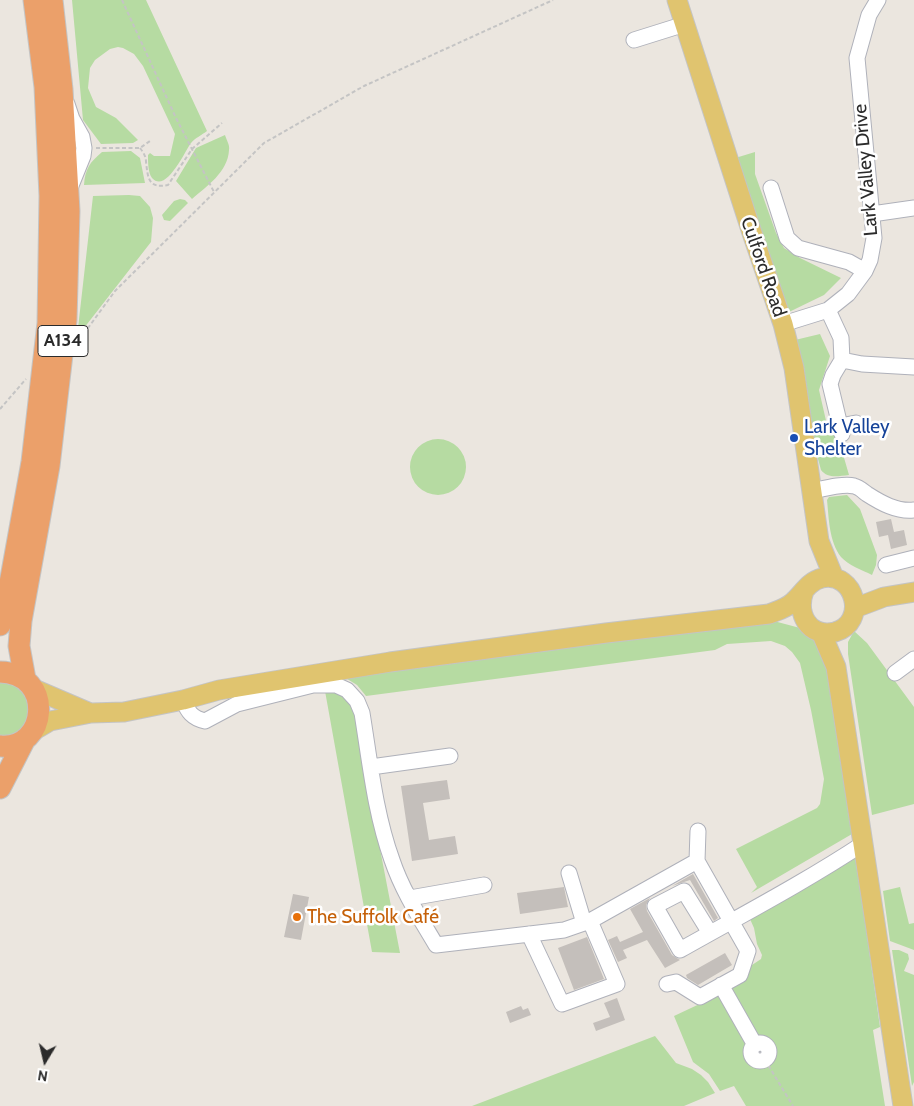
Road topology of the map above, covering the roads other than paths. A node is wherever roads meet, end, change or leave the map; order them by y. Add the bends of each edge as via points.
1 (34, 0) edge
2 (52, 0) edge
3 (677, 0) edge
4 (878, 0) edge
5 (684, 24) junction
6 (634, 40) dead end
7 (62, 89) junction
8 (770, 188) dead end
9 (68, 192) junction
10 (914, 208) edge
11 (872, 214) junction
12 (865, 271) junction
13 (828, 310) junction
14 (783, 324) junction
15 (842, 360) junction
16 (914, 367) edge
17 (856, 423) dead end
18 (812, 491) junction
19 (914, 510) edge
20 (819, 541) junction
21 (914, 558) edge
22 (886, 566) dead end
23 (842, 583) junction
24 (809, 586) junction
25 (914, 592) edge
26 (884, 597) junction
27 (855, 608) junction
28 (769, 614) junction
29 (805, 621) junction
30 (0, 625) edge
31 (845, 627) junction
32 (820, 632) junction
33 (914, 659) edge
34 (836, 667) junction
35 (0, 672) edge
36 (895, 672) dead end
37 (30, 684) junction
38 (184, 700) junction
39 (91, 713) junction
40 (29, 735) junction
41 (0, 746) edge
42 (450, 756) dead end
43 (371, 766) junction
44 (0, 788) edge
45 (698, 831) dead end
46 (864, 843) junction
47 (697, 861) junction
48 (570, 873) dead end
49 (661, 882) junction
50 (484, 885) dead end
51 (410, 898) junction
52 (669, 898) junction
53 (731, 921) junction
54 (587, 922) junction
55 (710, 933) junction
56 (529, 934) junction
57 (667, 984) dead end
58 (721, 985) junction
59 (765, 1060) road end
60 (903, 1106) edge

1 - 30 highway, A134 via 45,87 50,196 48,323 32,462
2 - 7 highway, A134
3 - 5 main road, Culford Road
4 - 11 street, Lark Valley Drive via 869,15 857,58
5 - 6 street
5 - 14 main road, Culford Road
7 - 9 highway, A134
7 - 9 street via 84,148
8 - 12 street via 787,238 798,248 849,262
9 - 37 highway, A134 via 66,320 49,466 19,646
10 - 11 street
11 - 12 street, Lark Valley Drive via 874,238
12 - 13 street, Lark Valley Drive via 848,294
13 - 14 street, Lark Valley Drive
13 - 15 street via 840,338
14 - 18 main road, Culford Road via 794,368
15 - 16 street
15 - 17 street via 830,384 841,430
18 - 19 street via 855,486 894,508
18 - 20 main road, Culford Road
20 - 23 main road, Culford Road
20 - 24 main road, Culford Road
21 - 22 street
23 - 24 main road via 824,578
23 - 26 main road
23 - 27 main road via 855,601
24 - 28 main road via 792,604
24 - 29 main road via 800,601
25 - 26 main road
26 - 27 main road
27 - 31 main road
28 - 29 main road
28 - 38 main road via 606,632 390,662 219,690
29 - 32 main road
31 - 32 main road
31 - 34 main road
32 - 34 main road
33 - 36 street
34 - 46 main road
35 - 37 highway via 14,674
37 - 39 main road
37 - 40 highway via 40,703 39,718
38 - 39 main road via 124,712
38 - 43 street via 188,712 205,721 237,704 313,685 336,685 347,690 357,701
39 - 40 main road via 50,721
40 - 41 highway via 15,744
40 - 44 highway
42 - 43 street
43 - 51 street via 381,823 392,861
45 - 47 street
46 - 53 street
46 - 60 main road
47 - 49 street
47 - 53 street
48 - 54 street
49 - 52 street
49 - 54 street
50 - 51 street
51 - 56 street via 436,945
52 - 55 street via 684,890
52 - 55 street via 655,906 680,950
53 - 55 street
53 - 58 street via 748,952 740,974
54 - 56 street via 564,930
54 - 56 street via 617,984 562,1004
57 - 58 street via 676,982 700,997
58 - 59 street via 755,1045 751,1050 752,1056 756,1060

